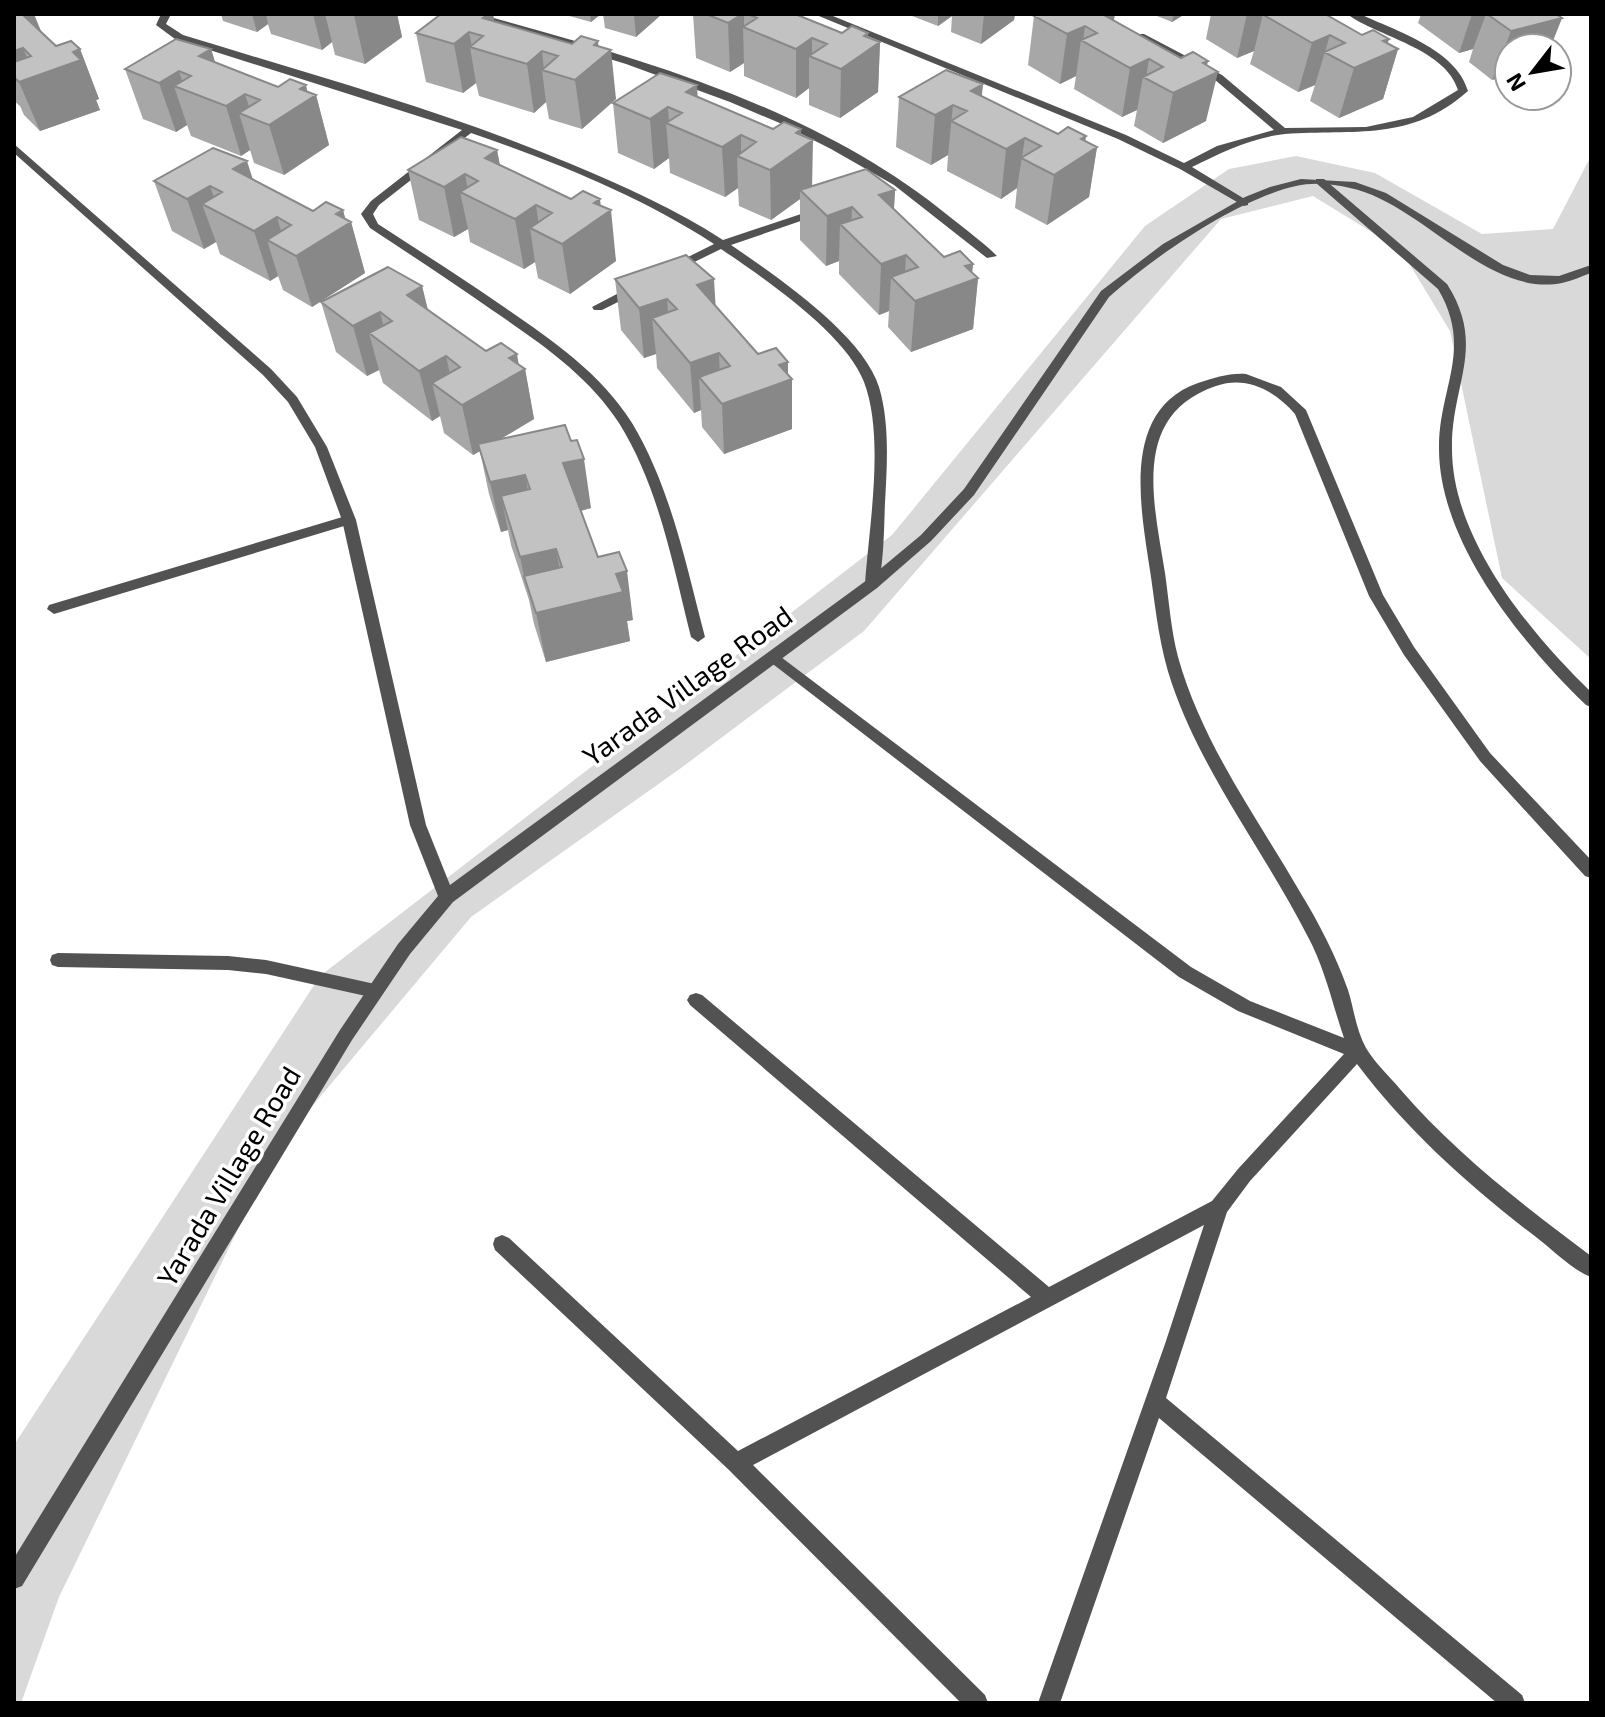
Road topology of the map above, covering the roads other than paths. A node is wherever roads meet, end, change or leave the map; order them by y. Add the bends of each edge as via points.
1 (166, 14) edge
2 (468, 14) edge
3 (819, 14) edge
4 (1352, 14) edge
5 (1129, 30) edge
6 (470, 129) junction
7 (1282, 131) junction
8 (14, 147) edge
9 (1184, 167) junction
10 (887, 176) junction
11 (1320, 181) junction
12 (874, 183) edge
13 (1244, 203) junction
14 (834, 207) edge
15 (721, 245) junction
16 (991, 256) dead end
17 (1591, 269) edge
18 (662, 274) edge
19 (649, 281) edge
20 (598, 307) dead end
21 (349, 520) junction
22 (872, 584) junction
23 (54, 609) dead end
24 (698, 637) dead end
25 (772, 658) junction
26 (1591, 701) edge
27 (1591, 871) edge
28 (447, 897) junction
29 (58, 960) dead end
30 (375, 991) junction
31 (696, 1000) dead end
32 (1358, 1051) junction
33 (1219, 1207) junction
34 (502, 1244) dead end
35 (1591, 1268) edge
36 (1047, 1298) junction
37 (1155, 1402) junction
38 (736, 1463) junction
39 (14, 1578) edge
40 (977, 1703) edge
41 (1049, 1703) edge
42 (1514, 1703) edge

1 - 6 street via 161,25 179,37
2 - 10 street via 601,50 794,124
3 - 9 street
4 - 7 street via 1442,60 1457,72 1463,91 1416,120 1366,130
5 - 7 street via 1218,77
6 - 15 street via 616,187
6 - 24 street via 367,214 374,226 556,350 610,401 631,435 674,539
7 - 9 street via 1221,148
8 - 21 street via 293,400 321,447
9 - 13 street
10 - 12 street
10 - 16 street
11 - 13 street, Yarada Village Road via 1294,183
11 - 17 street, Yarada Village Road via 1385,196 1484,262 1514,273 1561,280
11 - 26 street via 1454,302 1463,337 1445,425 1451,489 1486,569 1512,612 1542,652
13 - 22 street, Yarada Village Road via 1124,276 1105,294 969,492
14 - 15 street
15 - 18 street
15 - 22 street via 825,322 872,383 880,426
19 - 20 street
21 - 23 street
21 - 28 street via 418,825
22 - 25 street, Yarada Village Road
25 - 28 street, Yarada Village Road
25 - 32 street via 1185,972 1244,1006
27 - 32 street via 1485,757 1409,651 1376,596 1301,413 1289,397 1246,377 1222,379 1181,398 1154,428 1145,491 1171,653 1195,721 1318,937
28 - 30 street, Yarada Village Road
29 - 30 street via 228,963
30 - 39 street, Yarada Village Road
31 - 36 street
32 - 33 street
32 - 35 street via 1444,1149
33 - 36 street
33 - 37 street
34 - 38 street
36 - 38 street
37 - 41 street
37 - 42 street
38 - 40 street

